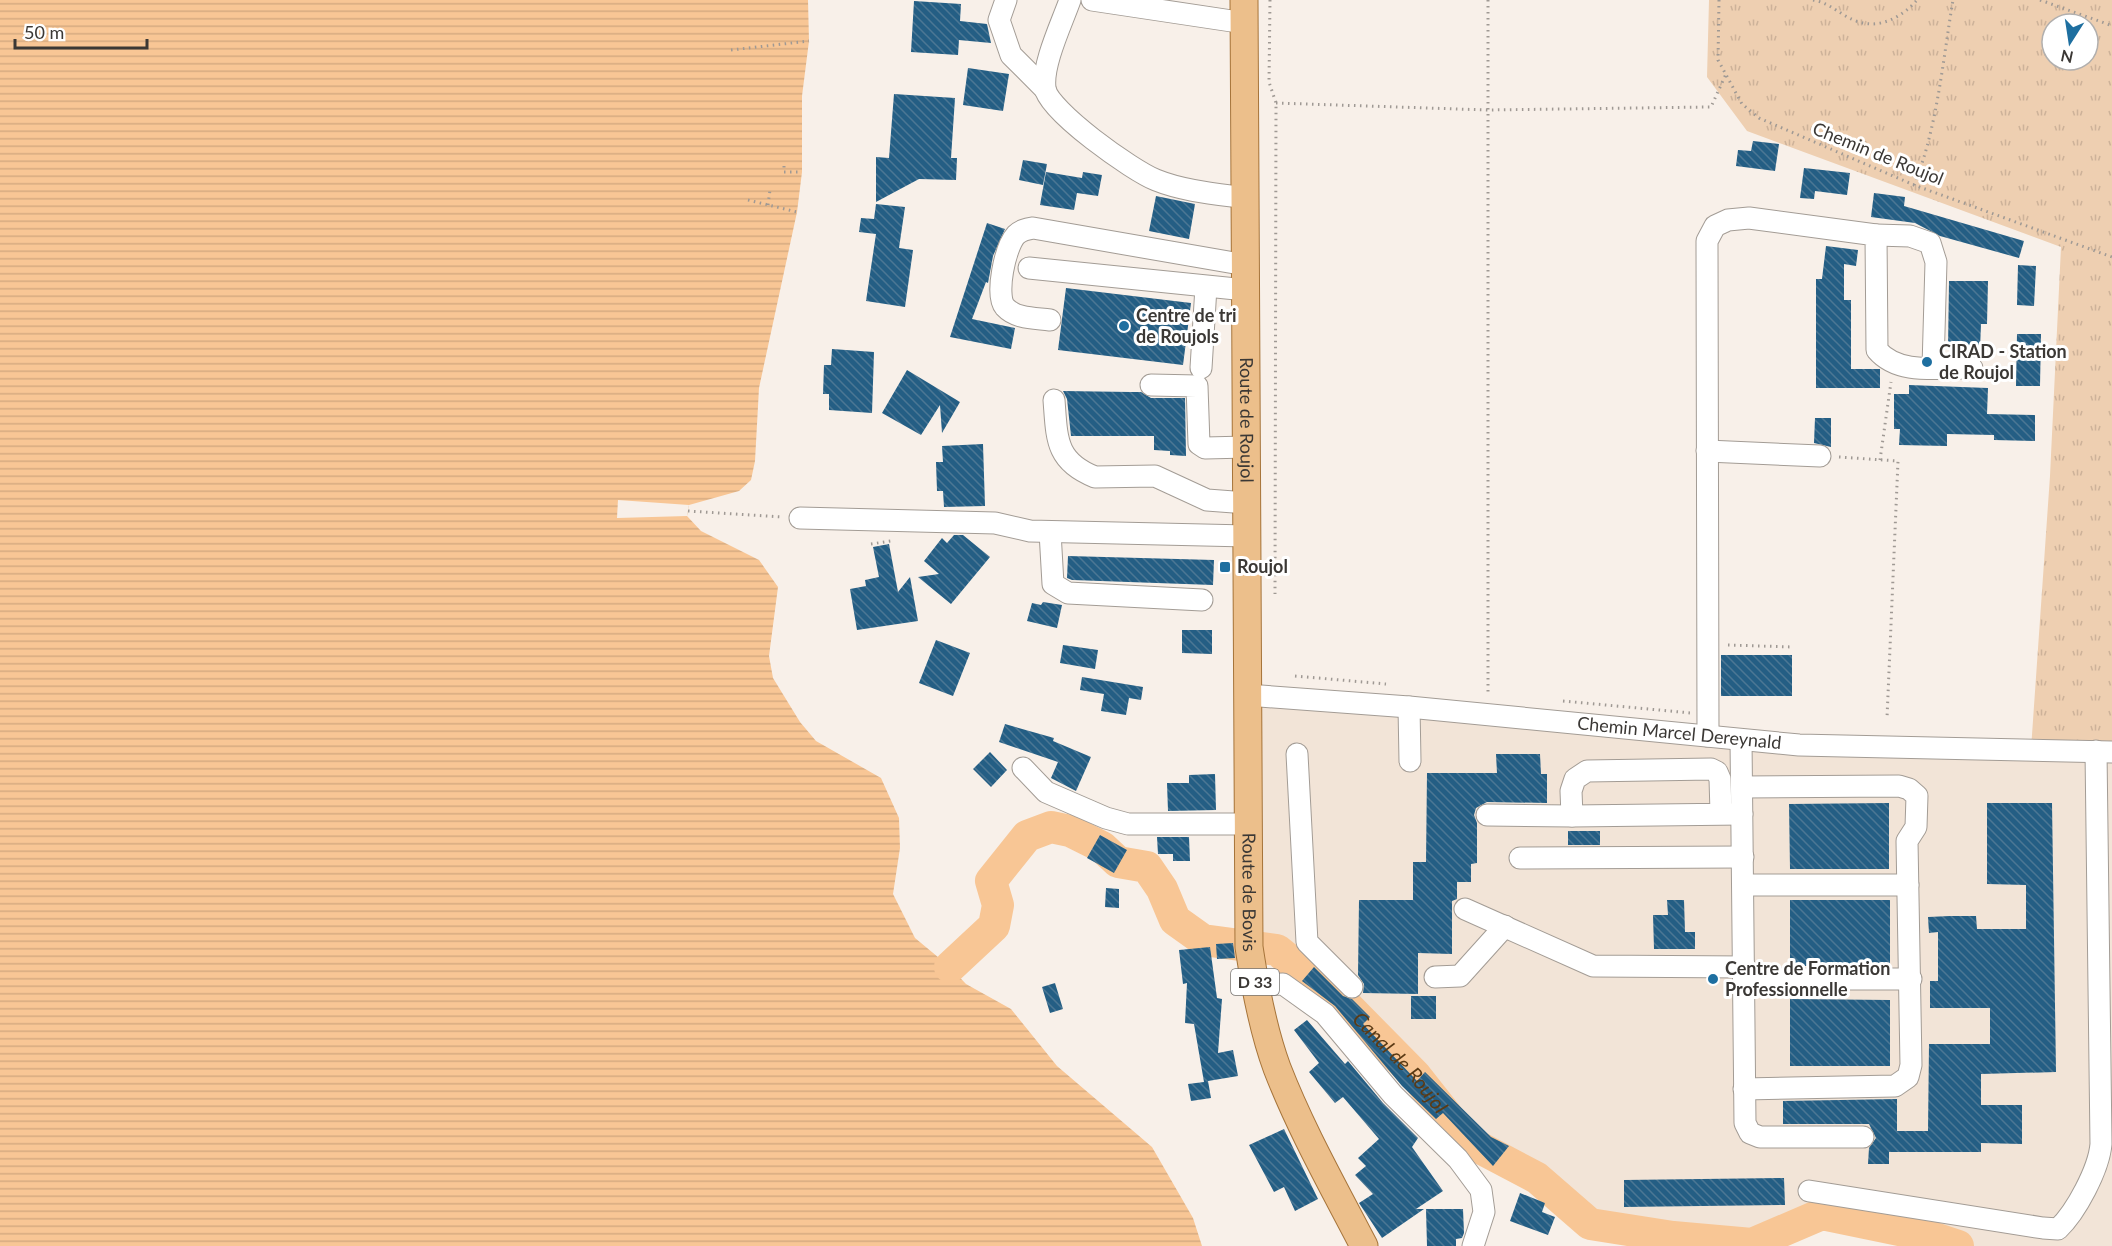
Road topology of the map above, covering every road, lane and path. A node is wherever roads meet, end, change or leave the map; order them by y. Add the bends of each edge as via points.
1 (1006, 0) edge
2 (1070, 0) edge
3 (1092, 0) edge
4 (1270, 0) edge
5 (1488, 0) edge
6 (1719, 0) edge
7 (1813, 0) edge
8 (1917, 0) edge
9 (1953, 0) edge
10 (2040, 0) edge
11 (1244, 12) edge
12 (2110, 25) dead end
13 (810, 41) dead end
14 (731, 50) dead end
15 (1726, 74) junction
16 (1045, 89) junction
17 (1276, 103) junction
18 (1488, 110) junction
19 (784, 166) dead end
20 (802, 172) dead end
21 (1914, 184) junction
22 (770, 190) dead end
23 (1246, 198) junction
24 (748, 200) dead end
25 (768, 205) junction
26 (798, 212) dead end
27 (1876, 234) junction
28 (2112, 257) edge
29 (1029, 268) dead end
30 (1246, 277) junction
31 (1206, 287) junction
32 (1050, 320) dead end
33 (1894, 364) junction
34 (1201, 368) dead end
35 (1934, 368) junction
36 (1972, 368) dead end
37 (1151, 385) dead end
38 (1054, 400) dead end
39 (1247, 447) junction
40 (1707, 451) junction
41 (1820, 456) joint
42 (1880, 460) junction
43 (1247, 502) junction
44 (688, 511) dead end
45 (800, 518) joint
46 (1050, 532) junction
47 (1247, 536) junction
48 (1275, 594) dead end
49 (1202, 600) dead end
50 (1708, 644) junction
51 (1792, 647) dead end
52 (1488, 694) dead end
53 (1247, 695) junction
54 (1409, 706) junction
55 (1887, 718) dead end
56 (1708, 736) junction
57 (1741, 740) junction
58 (2104, 751) edge
59 (1297, 754) dead end
60 (1410, 761) dead end
61 (1023, 768) dead end
62 (1742, 787) junction
63 (1732, 813) junction
64 (1487, 815) dead end
65 (1572, 816) junction
66 (1248, 824) junction
67 (1743, 857) junction
68 (1520, 858) dead end
69 (1743, 885) junction
70 (1908, 885) junction
71 (1465, 909) dead end
72 (1504, 926) junction
73 (1745, 973) junction
74 (1436, 977) dead end
75 (1911, 979) junction
76 (1255, 985) junction
77 (1352, 987) dead end
78 (1744, 1089) junction
79 (1863, 1137) dead end
80 (1809, 1191) dead end
81 (1364, 1246) edge
82 (1473, 1246) edge

1 - 16 street via 999,20 1011,55
2 - 16 street via 1047,68
3 - 11 street
4 - 17 path via 1269,82
5 - 18 path
6 - 15 path, Chemin de Roujol via 1718,60
7 - 8 path via 1825,2 1860,22 1885,22 1905,14
9 - 21 path via 1934,110
10 - 12 path
11 - 23 main road, Route de Roujol / D 33
13 - 14 path
15 - 18 path via 1711,108
15 - 21 path, Chemin de Roujol via 1742,104 1758,118
16 - 23 street via 1054,106 1125,164 1157,180
17 - 18 path
17 - 48 path
18 - 52 path
19 - 20 path via 784,172
21 - 28 path, Chemin de Roujol
22 - 25 path
23 - 30 main road, Route de Roujol / D 33
24 - 25 path
25 - 26 path
27 - 33 street via 1877,350
27 - 35 street via 1910,236 1930,243 1936,262
27 - 40 street via 1749,218 1715,226 1707,241
29 - 31 street
30 - 31 street
30 - 32 street via 1033,228 1023,229 1014,236 1006,254 999,294 1012,313
30 - 39 main road, Route de Roujol / D 33
31 - 34 street
33 - 35 street
33 - 42 path
35 - 36 street
37 - 39 street via 1197,386 1199,444 1205,448
38 - 43 street via 1059,448 1087,474 1155,476 1206,500
39 - 43 main road, Route de Roujol / D 33
40 - 41 street
40 - 50 street
41 - 42 path
42 - 55 path via 1898,461
43 - 47 main road, Route de Roujol / D 33
44 - 45 path
45 - 46 street via 995,523
46 - 47 street
46 - 49 street via 1053,584 1059,589 1068,593
47 - 53 main road, Route de Roujol / D 33
50 - 51 path
50 - 56 street
53 - 54 street, Chemin Marcel Dereynald
53 - 66 main road, Route de Bovis / D 33
54 - 56 street, Chemin Marcel Dereynald
54 - 60 street
56 - 57 street, Chemin Marcel Dereynald
57 - 58 street, Chemin Marcel Dereynald via 1799,745
57 - 62 street
58 - 80 street via 2101,1144 2097,1162 2069,1218 2058,1229 2043,1228
59 - 77 street via 1306,942
61 - 66 street via 1046,792 1128,824
62 - 63 street
62 - 70 street via 1909,789 1917,796 1916,828 1907,841
63 - 65 street
63 - 65 street via 1718,772 1587,771 1575,779 1571,791
63 - 67 street
64 - 65 street
66 - 76 main road, Route de Bovis / D 33 via 1249,947
67 - 68 street
67 - 69 street
69 - 70 street
69 - 73 street
70 - 75 street
71 - 72 street
72 - 73 street via 1593,966
72 - 74 street via 1460,976
73 - 75 street
73 - 78 street
75 - 78 street via 1911,1065 1908,1077 1895,1086
76 - 81 main road, Route de Bovis / D 33 via 1277,1066 1304,1130
76 - 82 street via 1283,984 1324,1014 1393,1095 1458,1159 1481,1190 1484,1212
78 - 79 street via 1745,1123 1750,1133 1760,1137

